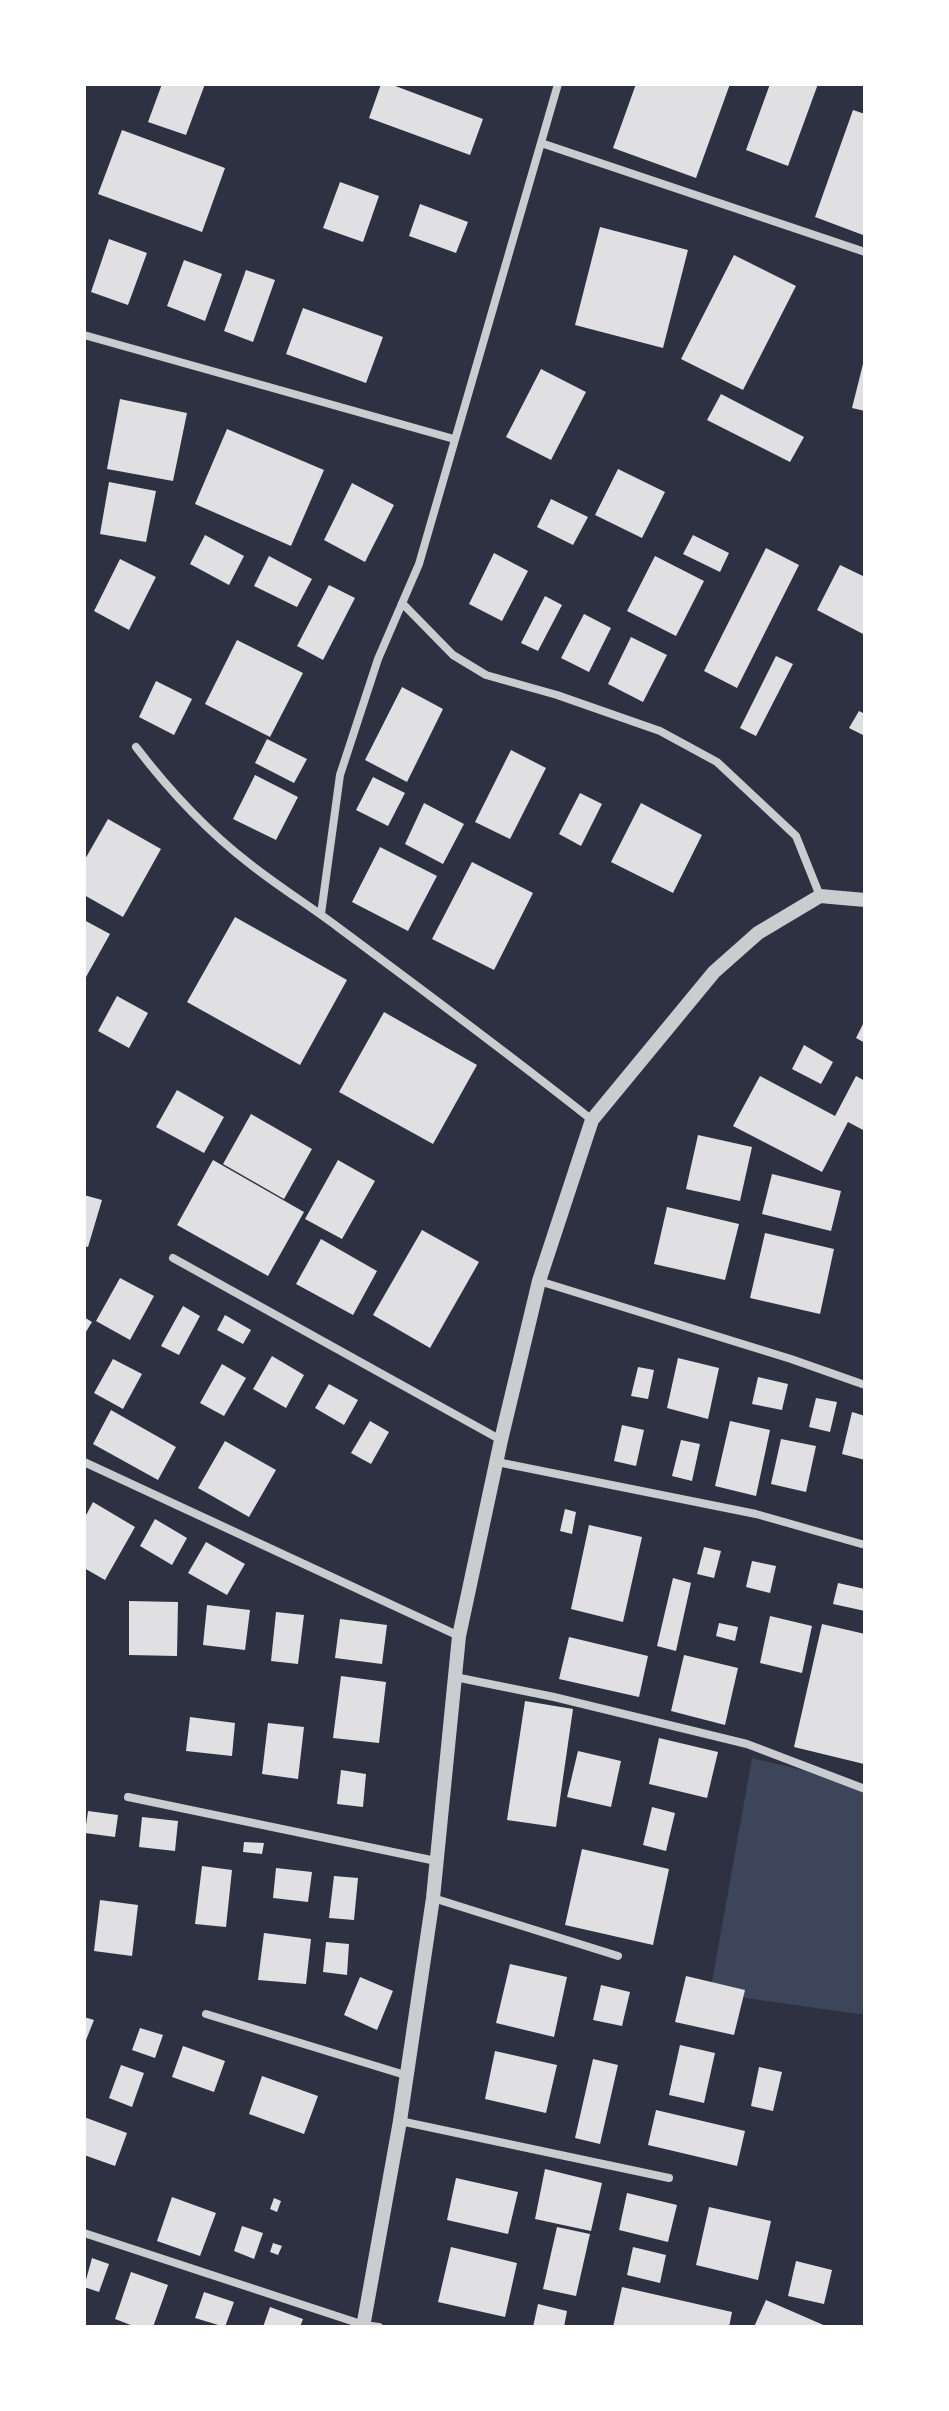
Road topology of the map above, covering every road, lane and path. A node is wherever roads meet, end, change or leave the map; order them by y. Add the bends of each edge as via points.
1 (558, 84) edge
2 (541, 143) junction
3 (865, 252) edge
4 (84, 335) edge
5 (454, 439) junction
6 (402, 603) junction
7 (136, 747) dead end
8 (820, 896) junction
9 (865, 900) edge
10 (321, 914) junction
11 (592, 1120) junction
12 (173, 1258) dead end
13 (539, 1281) junction
14 (865, 1385) edge
15 (501, 1440) junction
16 (84, 1462) edge
17 (497, 1462) junction
18 (865, 1545) edge
19 (459, 1636) junction
20 (455, 1677) junction
21 (865, 1789) edge
22 (128, 1797) dead end
23 (436, 1861) junction
24 (433, 1898) junction
25 (618, 1956) dead end
26 (206, 2014) dead end
27 (405, 2075) junction
28 (400, 2121) junction
29 (669, 2178) dead end
30 (84, 2233) edge
31 (369, 2326) edge

1 - 2 street
2 - 3 street
2 - 5 street
4 - 5 street
5 - 6 street via 419,564
6 - 8 street via 453,655 486,675 660,731 717,762 796,836
6 - 10 street via 340,775
7 - 10 street via 163,783 249,864
8 - 9 street
8 - 11 street via 758,933 714,972
10 - 11 street
11 - 13 street
12 - 15 street
13 - 14 street
13 - 15 street
15 - 17 street
16 - 19 street
17 - 18 street via 756,1514
17 - 19 street
19 - 20 street
20 - 21 street via 747,1744
20 - 23 street
22 - 23 street
23 - 24 street
24 - 25 street
24 - 27 street
26 - 27 street
27 - 28 street
28 - 29 street
28 - 31 street
30 - 31 street

